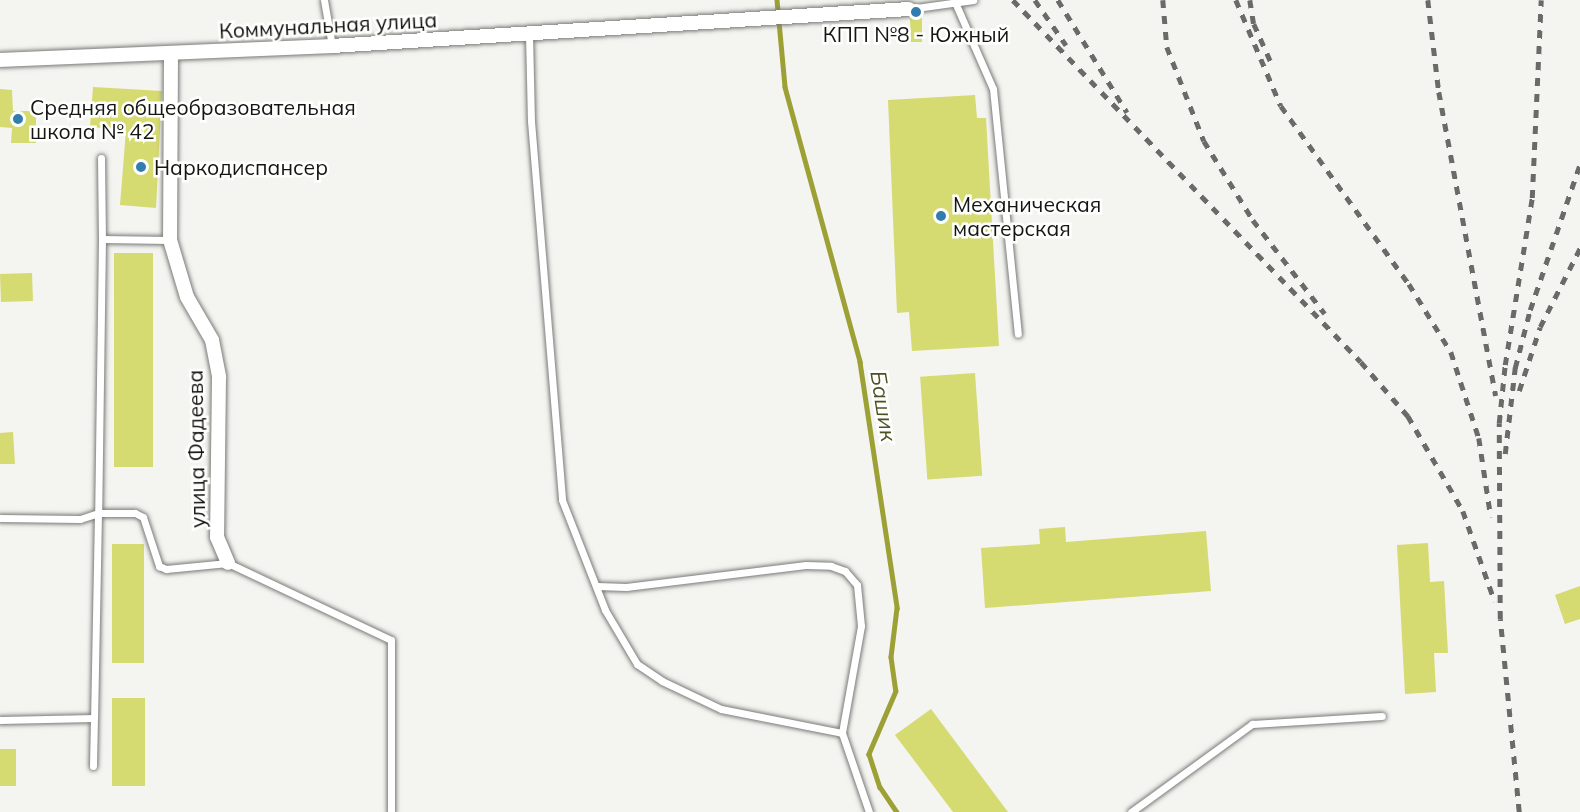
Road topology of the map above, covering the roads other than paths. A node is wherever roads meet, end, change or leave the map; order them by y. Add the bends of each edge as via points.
1 (324, 0) edge
2 (973, 0) edge
3 (955, 1) edge
4 (909, 9) joint
5 (529, 34) junction
6 (332, 46) junction
7 (171, 55) junction
8 (0, 60) edge
9 (101, 158) dead end
10 (102, 239) junction
11 (170, 240) junction
12 (1018, 334) dead end
13 (98, 513) junction
14 (0, 518) edge
15 (228, 563) junction
16 (597, 586) junction
17 (1383, 716) dead end
18 (94, 718) junction
19 (0, 720) edge
20 (842, 733) junction
21 (93, 766) dead end
22 (391, 812) edge
23 (869, 812) edge
24 (1131, 812) edge

1 - 6 lane
2 - 3 lane
3 - 4 lane
3 - 12 lane via 993,89
4 - 5 street, Коммунальная улица
5 - 6 street, Коммунальная улица
5 - 16 lane via 533,142 562,500
6 - 7 street, Коммунальная улица
7 - 8 street, Коммунальная улица
7 - 11 street, улица Фадеева
9 - 10 lane
10 - 11 lane
10 - 13 lane
11 - 15 street, улица Фадеева via 187,297 212,340 219,377 217,537
13 - 14 lane via 80,519
13 - 15 lane via 143,517 159,566 166,569
13 - 18 lane
15 - 22 lane via 391,640
16 - 20 lane via 624,645 637,664 662,681 720,709
16 - 20 lane via 626,587 806,566 831,566 845,571 856,585 861,626
17 - 24 lane via 1252,724
18 - 19 lane
18 - 21 lane
20 - 23 lane

